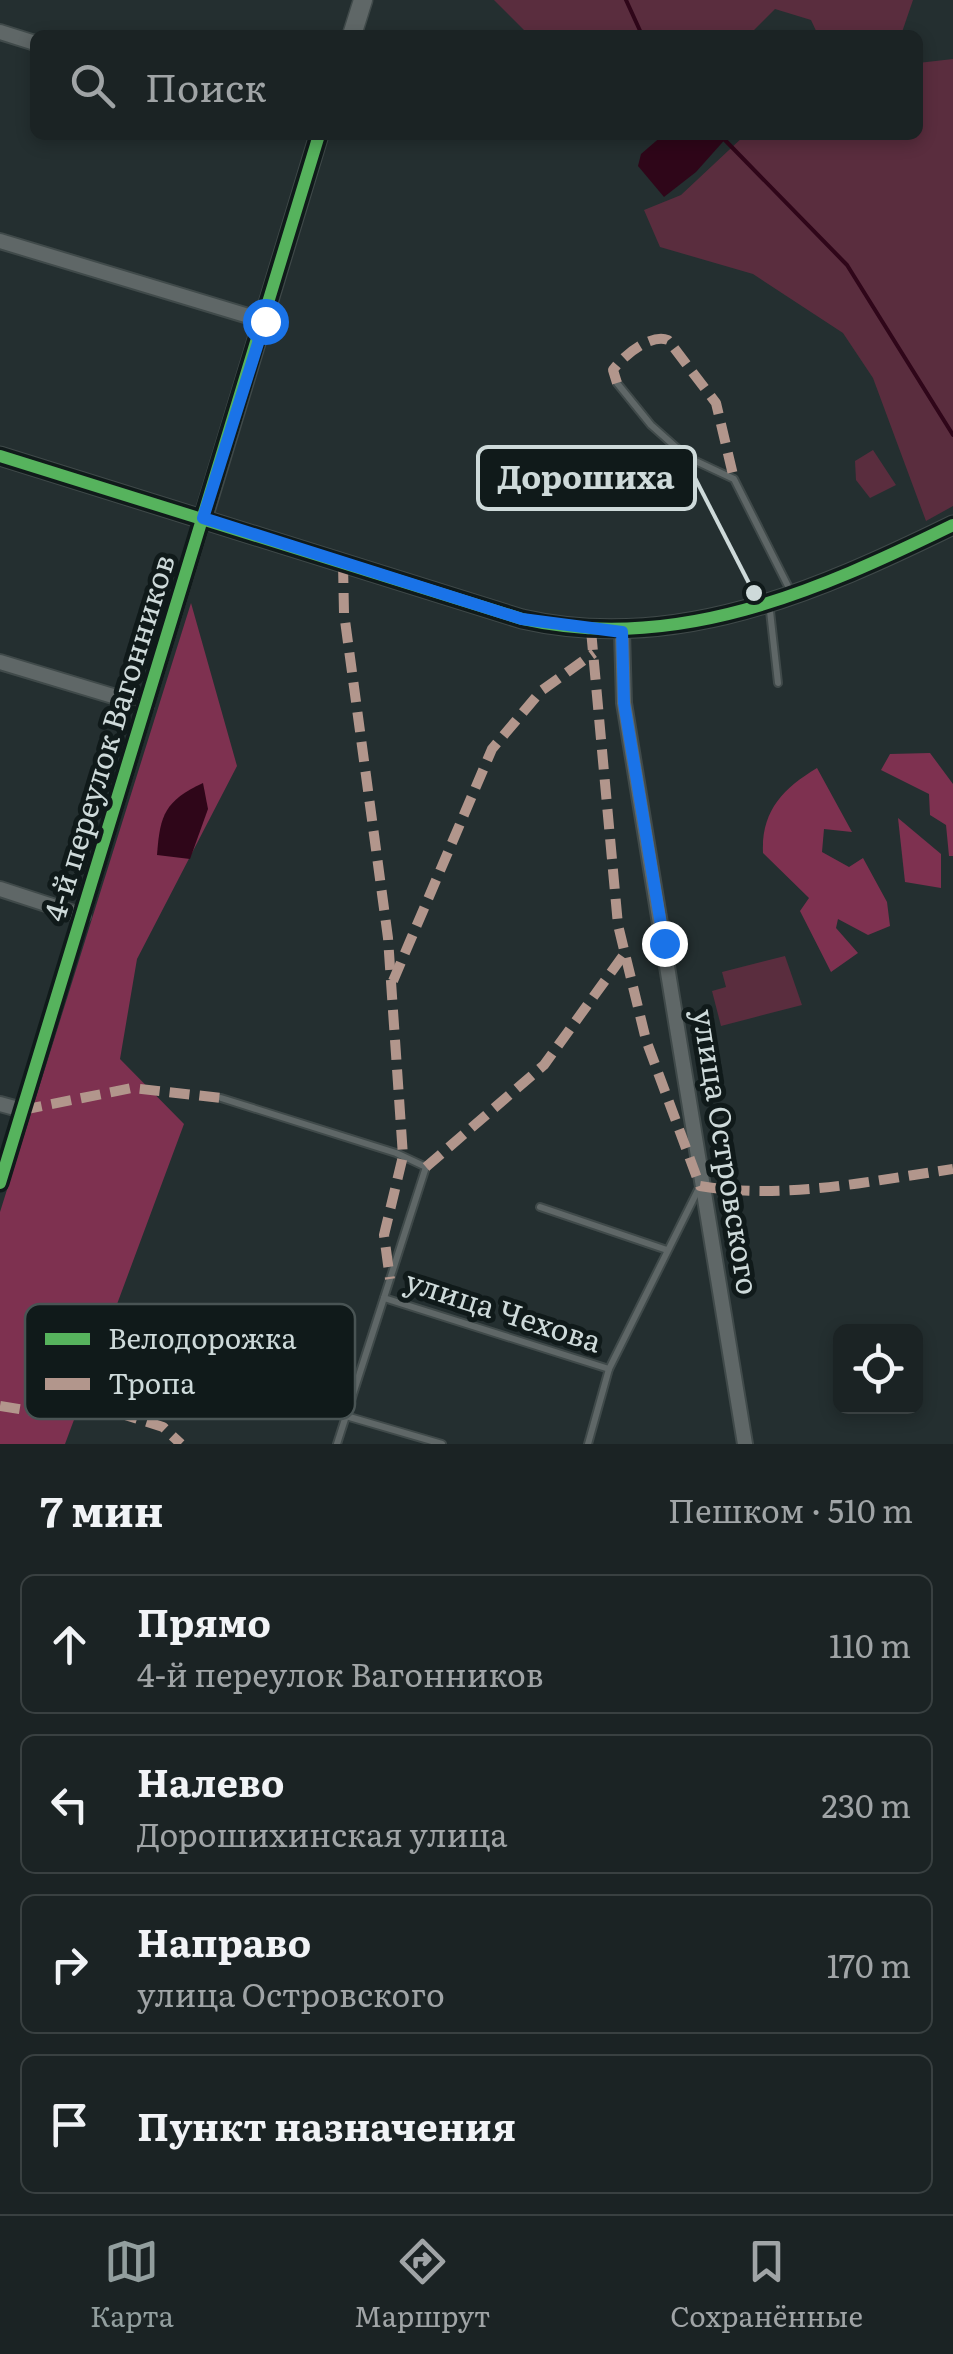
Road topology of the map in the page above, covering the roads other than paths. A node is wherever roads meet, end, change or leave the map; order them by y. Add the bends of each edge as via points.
1 (363, 0) edge
2 (354, 30) edge
3 (0, 32) edge
4 (30, 42) edge
5 (318, 140) edge
6 (0, 240) edge
7 (265, 321) junction
8 (618, 383) dead end
9 (0, 456) edge
10 (203, 518) junction
11 (953, 525) edge
12 (791, 593) junction
13 (769, 601) junction
14 (622, 632) junction
15 (0, 662) edge
16 (778, 682) dead end
17 (146, 706) junction
18 (0, 889) edge
19 (83, 916) junction
20 (220, 1098) dead end
21 (0, 1104) edge
22 (22, 1110) junction
23 (0, 1183) edge
24 (700, 1186) junction
25 (540, 1207) dead end
26 (667, 1250) junction
27 (384, 1298) junction
28 (609, 1369) junction
29 (355, 1388) edge
30 (345, 1419) edge
31 (355, 1419) edge
32 (337, 1444) edge
33 (442, 1444) edge
34 (588, 1444) edge
35 (745, 1444) edge

1 - 2 street
3 - 4 street
5 - 7 street, 4-й переулок Вагонников
6 - 7 street
7 - 10 street, 4-й переулок Вагонников
8 - 12 lane via 687,457 734,479
9 - 10 street
10 - 14 street via 522,619
10 - 17 street, 4-й переулок Вагонников
11 - 12 street
12 - 13 street
13 - 14 street via 690,625
13 - 16 lane
14 - 24 street, улица Островского via 624,703
15 - 17 street
17 - 19 street, 4-й переулок Вагонников
18 - 19 street
19 - 22 street, 4-й переулок Вагонников
20 - 27 lane via 426,1167
21 - 22 street
22 - 23 street, 4-й переулок Вагонников
24 - 26 lane
24 - 35 street, улица Островского
25 - 26 lane
26 - 28 lane
27 - 28 lane, улица Чехова
27 - 29 lane
28 - 34 lane
30 - 32 lane
31 - 33 lane

